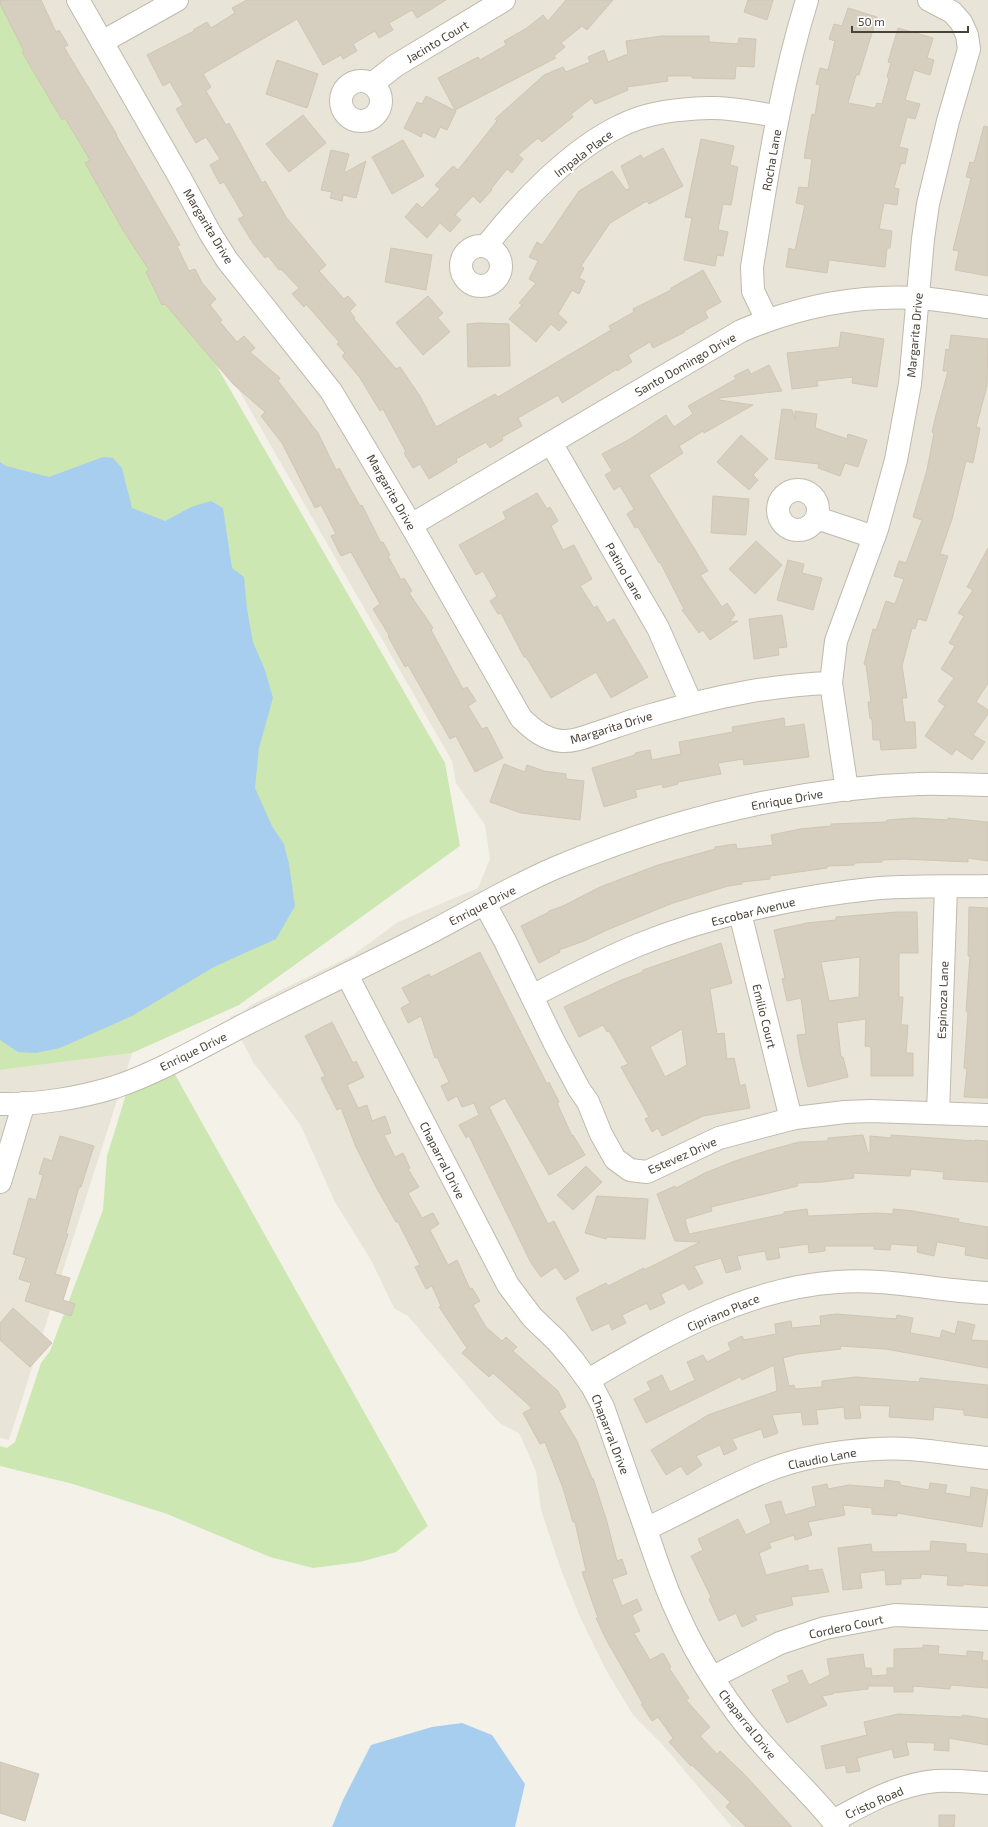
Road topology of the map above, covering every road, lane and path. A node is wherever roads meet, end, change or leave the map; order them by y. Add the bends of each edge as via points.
1 (78, 0) edge
2 (177, 0) edge
3 (504, 0) edge
4 (807, 0) edge
5 (928, 0) edge
6 (102, 42) junction
7 (372, 84) dead end
8 (778, 116) junction
9 (486, 246) dead end
10 (918, 298) junction
11 (988, 307) edge
12 (767, 320) junction
13 (550, 443) junction
14 (817, 518) dead end
15 (411, 525) junction
16 (874, 537) junction
17 (831, 683) junction
18 (692, 703) junction
19 (988, 785) edge
20 (847, 790) junction
21 (988, 886) edge
22 (946, 887) junction
23 (485, 904) junction
24 (740, 913) junction
25 (347, 975) junction
26 (532, 996) junction
27 (24, 1103) junction
28 (0, 1104) edge
29 (938, 1113) junction
30 (988, 1115) edge
31 (791, 1119) junction
32 (0, 1182) edge
33 (988, 1293) edge
34 (588, 1380) junction
35 (988, 1458) edge
36 (646, 1529) junction
37 (988, 1619) edge
38 (713, 1677) junction
39 (988, 1783) edge
40 (835, 1824) edge

1 - 6 street, Margarita Drive
2 - 6 street
3 - 7 street, Jacinto Court via 395,66
4 - 8 street, Rocha Lane via 789,60
5 - 10 street, Margarita Drive via 940,4 961,22 967,35 968,49 928,204
6 - 15 street, Margarita Drive via 224,255 332,391
8 - 9 street, Impala Place via 710,108 650,115 620,126 590,144 560,167 510,216
8 - 12 street, Rocha Lane via 751,280 753,291
10 - 11 street, Santo Domingo Drive
10 - 12 street, Santo Domingo Drive via 880,297 846,301 804,308
10 - 16 street, Margarita Drive via 915,344 904,420
12 - 13 street, Santo Domingo Drive via 742,331
13 - 15 street, Santo Domingo Drive
13 - 18 street, Patino Lane via 658,628
14 - 16 street
15 - 18 street, Margarita Drive via 521,718 531,729 561,742 576,740
16 - 17 street, Margarita Drive via 836,641
17 - 18 street, Margarita Drive via 800,684
17 - 20 street, Margarita Drive
19 - 20 street, Enrique Drive via 919,784
20 - 23 street, Enrique Drive via 785,798 670,826 554,869
21 - 22 street, Escobar Avenue
22 - 24 street, Escobar Avenue via 901,887 833,894
22 - 29 street, Espinoza Lane
23 - 25 street, Enrique Drive
23 - 26 street, Estevez Drive
24 - 26 street, Escobar Avenue via 639,945
24 - 31 street, Emilio Court
25 - 27 street, Enrique Drive via 164,1066 116,1086 86,1095
25 - 34 street, Chaparral Drive via 508,1285 532,1317 557,1341
26 - 31 street, Estevez Drive via 588,1102 609,1149 622,1166 630,1170 647,1172 719,1138
27 - 28 street, Enrique Drive
27 - 32 street
29 - 30 street, Estevez Drive
29 - 31 street, Estevez Drive via 845,1112
33 - 34 street, Cipriano Place via 872,1281 800,1286 745,1300 651,1345
34 - 36 street, Chaparral Drive via 603,1407
35 - 36 street, Claudio Lane via 913,1449 877,1448 804,1459 767,1471
36 - 38 street, Chaparral Drive via 676,1612
37 - 38 street, Cordero Court via 895,1615 825,1628 780,1643
38 - 40 street, Chaparral Drive via 739,1716 765,1748
39 - 40 street, Cristo Road via 935,1781 908,1787 883,1795

